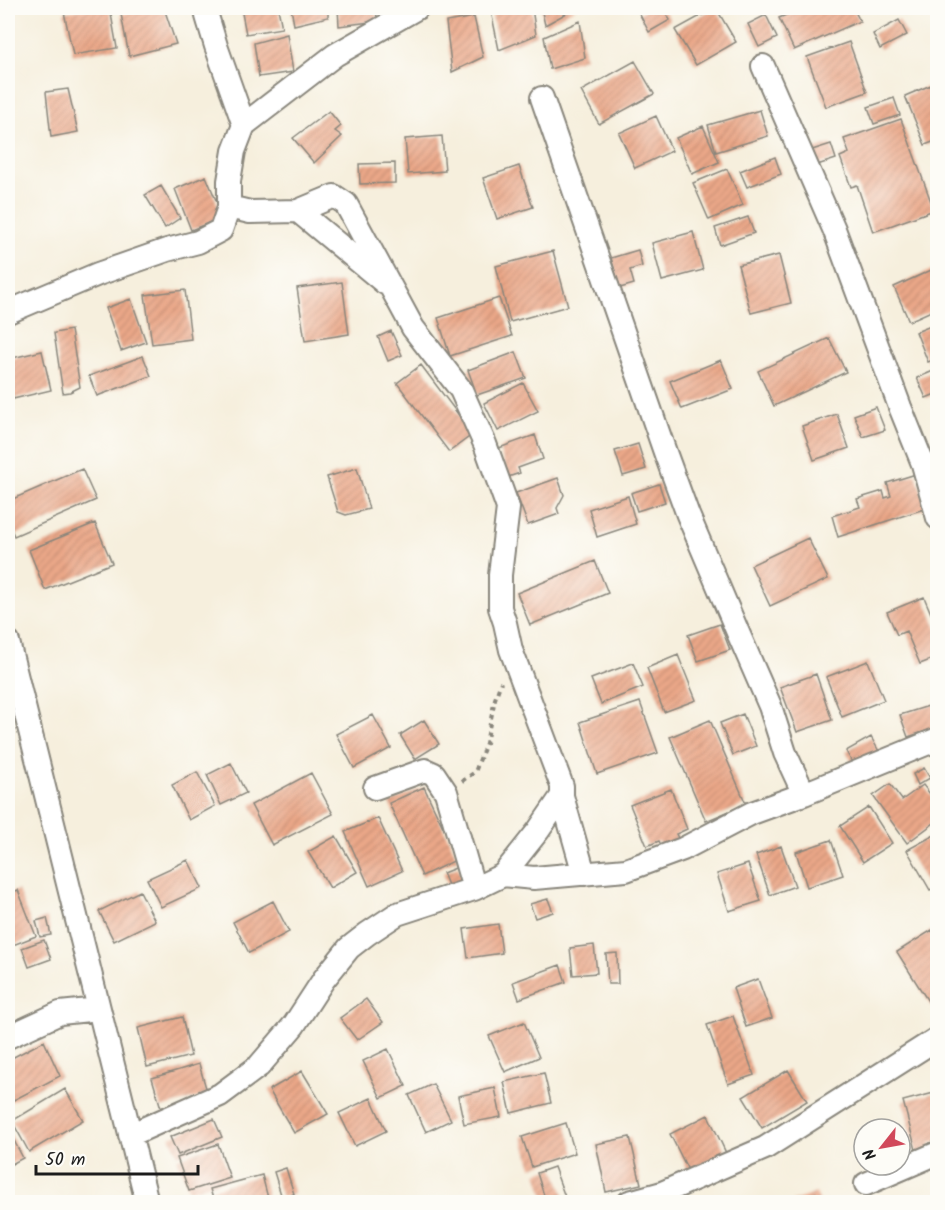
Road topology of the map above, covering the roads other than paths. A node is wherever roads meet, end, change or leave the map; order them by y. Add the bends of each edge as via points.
1 (206, 8) edge
2 (417, 8) edge
3 (763, 66) dead end
4 (542, 98) dead end
5 (244, 125) junction
6 (229, 207) junction
7 (298, 211) junction
8 (393, 290) junction
9 (8, 312) edge
10 (938, 518) edge
11 (8, 642) edge
12 (938, 739) edge
13 (375, 788) dead end
14 (804, 794) junction
15 (562, 796) junction
16 (584, 874) junction
17 (502, 875) junction
18 (474, 889) junction
19 (99, 1009) junction
20 (8, 1037) edge
21 (938, 1038) edge
22 (130, 1135) junction
23 (938, 1153) edge
24 (866, 1184) dead end
25 (147, 1203) edge
26 (629, 1203) edge

1 - 5 street
2 - 5 street via 334,55
3 - 10 street via 834,229 923,464
4 - 14 street via 684,505 771,706 785,753
5 - 6 street via 234,151
6 - 7 street via 250,212
6 - 9 street via 221,230 198,242 98,274
7 - 8 street
7 - 8 street via 334,196 346,204
8 - 15 street via 413,328 461,390 508,508 500,608 562,786
11 - 19 street
12 - 14 street
13 - 18 street via 425,770 434,774 446,792
14 - 16 street via 752,813 683,849 626,870
15 - 16 street
15 - 17 street
16 - 17 street via 534,878
17 - 18 street
18 - 22 street via 397,914 366,934 349,948 259,1066 220,1095
19 - 20 street via 60,1013
19 - 22 street
21 - 26 street via 765,1148 662,1193
22 - 25 street
23 - 24 street

